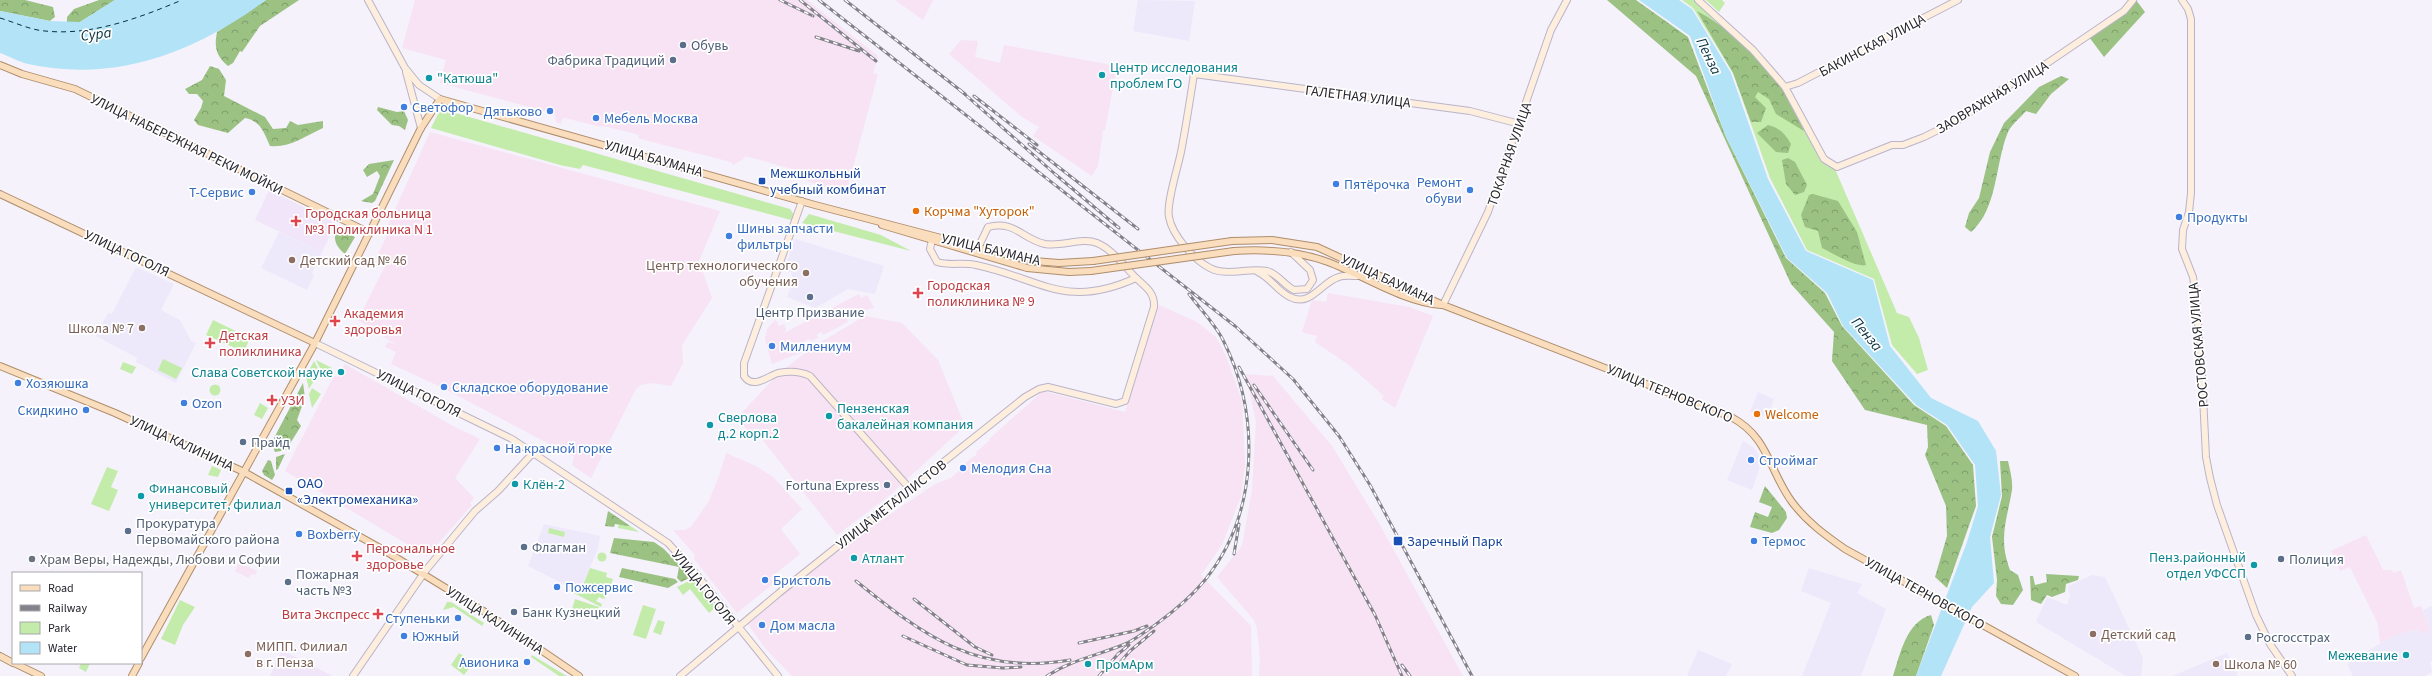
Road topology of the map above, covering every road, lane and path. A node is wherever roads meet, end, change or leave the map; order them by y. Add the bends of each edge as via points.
1 (368, 0) edge
2 (1567, 0) edge
3 (1698, 0) edge
4 (1958, 0) edge
5 (2133, 0) edge
6 (2182, 0) edge
7 (0, 65) edge
8 (405, 68) junction
9 (1785, 87) junction
10 (440, 99) junction
11 (1520, 124) junction
12 (420, 128) junction
13 (0, 194) edge
14 (802, 201) junction
15 (867, 219) junction
16 (370, 233) junction
17 (932, 240) junction
18 (978, 248) junction
19 (1291, 252) junction
20 (1253, 270) junction
21 (1358, 276) junction
22 (1136, 278) junction
23 (1443, 305) junction
24 (315, 343) junction
25 (0, 366) edge
26 (533, 453) junction
27 (244, 472) junction
28 (911, 490) junction
29 (423, 574) junction
30 (738, 627) junction
31 (0, 656) edge
32 (142, 656) edge
33 (12, 662) edge
34 (15, 664) edge
35 (138, 664) edge
36 (41, 676) edge
37 (132, 676) edge
38 (353, 676) edge
39 (579, 676) edge
40 (680, 676) edge
41 (778, 676) edge
42 (2075, 676) edge
43 (2292, 676) edge

1 - 8 street
2 - 11 street, ТОКАРНАЯ УЛИЦА via 1551,30
3 - 9 street via 1753,50
4 - 9 street, БАКИНСКАЯ УЛИЦА via 1798,83
5 - 9 street, ЗАОВРАЖНАЯ УЛИЦА via 2124,11 2046,64 1996,93 1962,118 1924,137 1903,145 1892,145 1837,167 1824,159
6 - 43 street, РОСТОВСКАЯ УЛИЦА via 2191,19 2191,193 2189,212 2183,230 2182,249 2193,277 2196,297 2206,457 2217,505 2246,590 2270,644
7 - 16 main road, УЛИЦА НАБЕРЕЖНАЯ РЕКИ МОЙКИ via 75,89
8 - 10 street via 419,85
8 - 12 street
10 - 12 main road
10 - 14 main road, УЛИЦА БАУМАНА
11 - 20 street, ГАЛЕТНАЯ УЛИЦА via 1470,111 1194,74 1168,217 1187,250 1200,262 1212,269 1225,271
11 - 23 street, ТОКАРНАЯ УЛИЦА via 1488,212
12 - 16 main road
13 - 24 main road, УЛИЦА ГОГОЛЯ
14 - 15 main road, УЛИЦА БАУМАНА
14 - 28 street via 744,363 744,376 750,381 760,382 785,372 801,372 810,376
15 - 17 main road, УЛИЦА БАУМАНА
15 - 18 main road, УЛИЦА БАУМАНА
16 - 24 main road
17 - 19 main road, УЛИЦА БАУМАНА, bridge via 1027,268 1069,272 1234,251
17 - 22 street via 930,249 937,262 976,265 1058,291 1091,292
18 - 22 street via 988,227 999,224 1010,226 1044,244 1057,246 1096,243 1104,246
18 - 23 main road, УЛИЦА БАУМАНА, bridge via 1034,261 1059,263 1093,261 1232,241 1272,240 1317,247
19 - 20 street via 1310,270 1313,280 1308,289 1294,290 1275,274
19 - 21 main road, УЛИЦА БАУМАНА via 1327,262
20 - 21 street via 1268,276 1280,291 1291,298 1302,300 1311,297 1338,277
21 - 23 main road, УЛИЦА БАУМАНА via 1419,300
22 - 28 street, УЛИЦА МЕТАЛЛИСТОВ via 1152,293 1155,300 1128,396 1121,404 1057,388 1039,389 1025,397
23 - 42 main road, УЛИЦА ТЕРНОВСКОГО via 1745,424 1757,436 1792,502 1810,522 1845,549
24 - 26 street, УЛИЦА ГОГОЛЯ via 471,418
24 - 27 main road
25 - 27 main road, УЛИЦА КАЛИНИНА via 115,413
26 - 29 street via 498,491 475,511
26 - 30 street, УЛИЦА ГОГОЛЯ via 668,543
27 - 29 main road, УЛИЦА КАЛИНИНА
27 - 32 main road
28 - 30 street, УЛИЦА МЕТАЛЛИСТОВ
29 - 38 street
29 - 39 main road, УЛИЦА КАЛИНИНА
30 - 40 street, УЛИЦА МЕТАЛЛИСТОВ
30 - 41 street, УЛИЦА ГОГОЛЯ
31 - 33 main road
34 - 36 main road
35 - 37 main road

